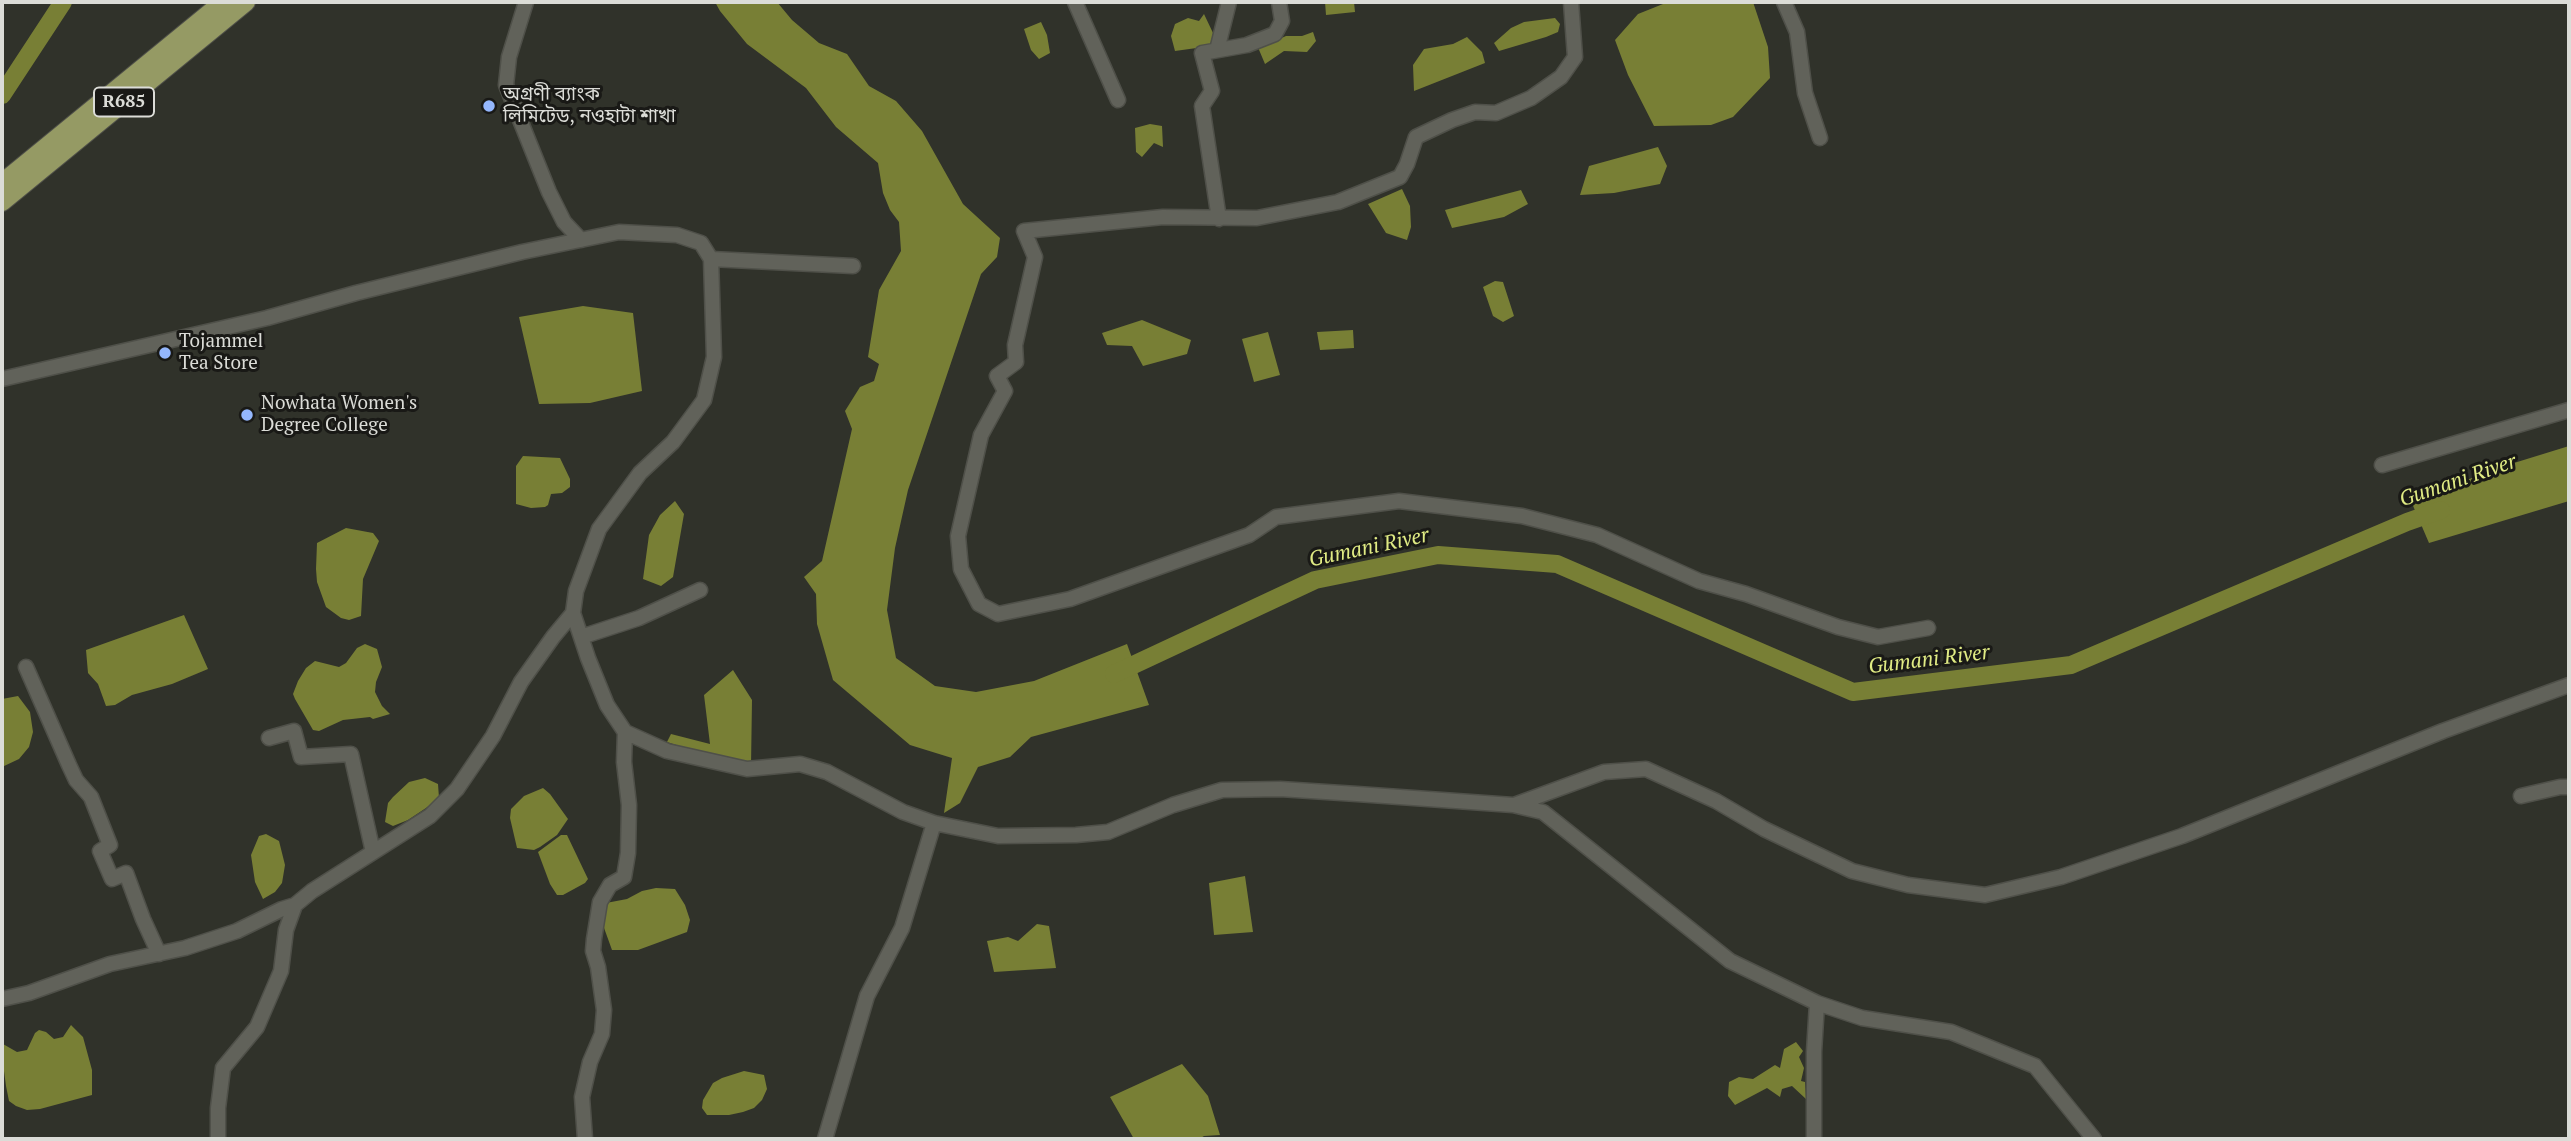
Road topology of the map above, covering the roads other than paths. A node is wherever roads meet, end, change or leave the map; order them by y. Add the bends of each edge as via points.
1 (223, 2) edge
2 (246, 2) edge
3 (526, 2) edge
4 (1075, 2) edge
5 (1229, 2) edge
6 (1279, 2) edge
7 (1571, 2) edge
8 (1784, 2) edge
9 (1217, 50) junction
10 (1118, 100) dead end
11 (1820, 138) dead end
12 (2, 183) edge
13 (2, 202) edge
14 (1219, 219) junction
15 (581, 240) junction
16 (711, 259) junction
17 (853, 266) dead end
18 (2, 379) edge
19 (2569, 410) edge
20 (2382, 465) dead end
21 (700, 590) dead end
22 (573, 613) junction
23 (1928, 628) dead end
24 (581, 637) junction
25 (26, 667) dead end
26 (2569, 685) edge
27 (625, 732) junction
28 (269, 738) dead end
29 (2569, 788) edge
30 (2521, 796) dead end
31 (1513, 805) junction
32 (934, 823) junction
33 (373, 852) junction
34 (295, 905) junction
35 (159, 954) junction
36 (2, 999) edge
37 (1817, 1003) junction
38 (218, 1139) edge
39 (585, 1139) edge
40 (825, 1139) edge
41 (1814, 1139) edge
42 (2094, 1139) edge

1 - 12 main road, R685
2 - 13 main road, R685
3 - 15 street via 509,57 506,85 549,192 564,222
4 - 10 street
5 - 9 street
6 - 9 street via 1282,21 1275,34
7 - 14 street via 1575,57 1561,77 1531,98 1496,113 1475,112 1416,137 1400,177 1338,202 1258,218
8 - 11 street via 1797,32 1805,93
9 - 14 street via 1202,52 1212,91 1202,106
14 - 23 street via 1163,217 1024,231 1035,257 1015,345 1016,362 997,376 1005,391 981,435 958,536 961,569 979,604 998,614 1070,598 1249,535 1276,517 1399,501 1522,516 1597,535 1699,581 1878,637
15 - 16 street via 619,232 677,234 701,243
15 - 18 street
16 - 17 street
16 - 22 street via 715,357 704,400 598,529
19 - 20 street
21 - 24 street via 639,618
22 - 24 street
22 - 33 street via 521,682 493,736 457,789 430,816
24 - 27 street via 607,705
25 - 35 street via 76,780 91,797 110,845 100,851 112,879 126,873
26 - 31 street via 2182,836 2062,877 1984,895 1908,885 1852,871 1646,769 1604,772
27 - 32 street via 667,751 747,769 800,764 827,772 903,813
27 - 39 street via 628,853 624,877 610,885 600,902 594,939 604,1010 602,1034 582,1097
28 - 33 street via 294,731 301,757 351,754
29 - 30 street
31 - 32 street via 1280,789 1222,790 1108,832 998,836
31 - 37 street via 1543,812 1730,961
32 - 40 street via 901,928 867,996
33 - 34 street
34 - 35 street via 237,932
34 - 38 street via 286,930 281,971 257,1027 223,1068
35 - 36 street via 110,964
37 - 41 street
37 - 42 street via 1862,1018 1951,1032 2035,1066

